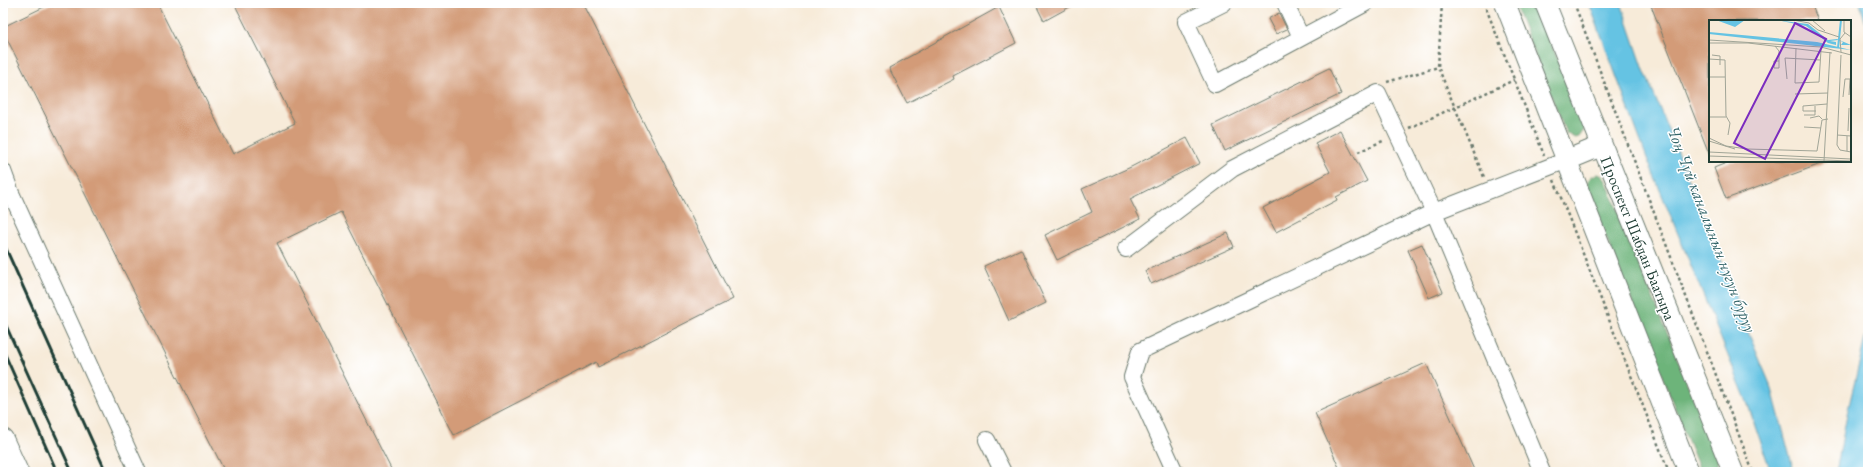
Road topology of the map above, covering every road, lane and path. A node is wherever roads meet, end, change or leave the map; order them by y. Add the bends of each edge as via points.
1 (1224, 3) edge
2 (1285, 3) edge
3 (1366, 3) edge
4 (1442, 3) edge
5 (1484, 3) edge
6 (1505, 3) edge
7 (1545, 3) edge
8 (1574, 3) edge
9 (1301, 37) junction
10 (1438, 67) junction
11 (1514, 80) junction
12 (1378, 93) junction
13 (1454, 107) junction
14 (1397, 134) junction
15 (1601, 146) junction
16 (1358, 152) dead end
17 (1566, 160) junction
18 (1548, 167) junction
19 (3, 171) edge
20 (1489, 190) junction
21 (1434, 212) junction
22 (1126, 249) dead end
23 (3, 439) edge
24 (987, 440) dead end
25 (18, 472) edge
26 (138, 472) edge
27 (1003, 472) edge
28 (1175, 472) edge
29 (1542, 472) edge
30 (1669, 472) edge
31 (1689, 472) edge
32 (1733, 472) edge
33 (1753, 472) edge

1 - 9 lane via 1186,22 1215,84
2 - 9 lane
3 - 9 lane
4 - 10 path
5 - 11 path
6 - 17 main road
7 - 15 main road, Проспект Шабдан Баатыра
8 - 33 path
10 - 12 path via 1383,84
10 - 13 path
11 - 13 path
11 - 18 path
12 - 14 lane
12 - 22 lane via 1232,169
13 - 14 path
13 - 20 path
14 - 16 path
14 - 21 lane
15 - 17 main road
15 - 32 main road, Проспект Шабдан Баатыра
17 - 18 lane
17 - 31 main road
18 - 20 lane
18 - 30 path
19 - 26 lane
20 - 21 lane
21 - 28 lane via 1140,351 1132,377
21 - 29 lane
23 - 25 main road
24 - 27 lane

